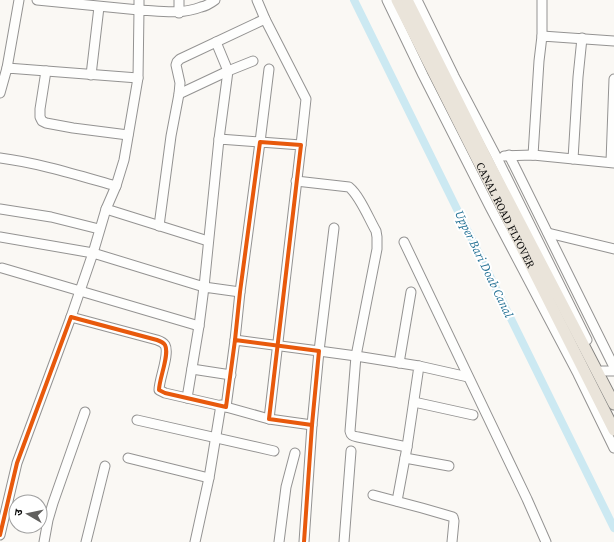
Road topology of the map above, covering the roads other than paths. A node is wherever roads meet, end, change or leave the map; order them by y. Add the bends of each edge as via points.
1 (19, 0) edge
2 (37, 0) edge
3 (139, 0) edge
4 (179, 0) edge
5 (215, 0) edge
6 (257, 0) edge
7 (387, 0) edge
8 (397, 0) edge
9 (407, 0) edge
10 (417, 0) edge
11 (542, 0) edge
12 (99, 6) junction
13 (139, 10) junction
14 (178, 12) junction
15 (265, 20) junction
16 (542, 36) junction
17 (582, 38) junction
18 (614, 41) edge
19 (216, 42) junction
20 (253, 61) dead end
21 (7, 68) junction
22 (269, 69) dead end
23 (46, 71) junction
24 (228, 71) junction
25 (91, 75) junction
26 (138, 78) junction
27 (614, 79) edge
28 (0, 93) edge
29 (180, 94) junction
30 (128, 135) junction
31 (219, 140) junction
32 (260, 142) junction
33 (301, 145) junction
34 (509, 155) junction
35 (496, 156) junction
36 (533, 156) junction
37 (0, 158) edge
38 (573, 159) junction
39 (612, 163) edge
40 (296, 181) junction
41 (116, 186) junction
42 (0, 209) edge
43 (106, 209) junction
44 (159, 226) junction
45 (334, 228) dead end
46 (99, 229) junction
47 (548, 233) junction
48 (0, 237) edge
49 (208, 241) junction
50 (404, 242) dead end
51 (614, 249) edge
52 (92, 252) junction
53 (2, 268) dead end
54 (204, 287) junction
55 (79, 291) junction
56 (240, 292) junction
57 (411, 292) dead end
58 (71, 316) junction
59 (199, 326) junction
60 (235, 340) junction
61 (278, 346) junction
62 (319, 351) junction
63 (356, 356) junction
64 (399, 363) junction
65 (419, 366) junction
66 (614, 367) edge
67 (192, 369) junction
68 (602, 371) junction
69 (614, 371) edge
70 (231, 375) junction
71 (468, 377) junction
72 (614, 397) edge
73 (187, 398) junction
74 (414, 402) junction
75 (614, 404) edge
76 (224, 406) junction
77 (85, 412) dead end
78 (473, 415) dead end
79 (269, 419) junction
80 (137, 420) dead end
81 (312, 425) junction
82 (614, 430) edge
83 (216, 438) junction
84 (407, 447) junction
85 (614, 448) edge
86 (274, 450) dead end
87 (351, 451) dead end
88 (295, 453) dead end
89 (128, 458) dead end
90 (405, 458) junction
91 (105, 466) dead end
92 (449, 466) dead end
93 (209, 478) junction
94 (373, 495) dead end
95 (397, 501) junction
96 (0, 535) edge
97 (44, 542) edge
98 (86, 542) edge
99 (195, 542) edge
100 (279, 542) edge
101 (304, 542) edge
102 (344, 542) edge
103 (452, 542) edge
104 (546, 542) edge

1 - 21 street
2 - 12 street
3 - 13 street
4 - 14 street
5 - 14 street via 203,7
6 - 15 street
7 - 85 street
8 - 82 main road, CANAL ROAD FLYOVER
9 - 75 main road, CANAL ROAD FLYOVER
10 - 35 street
11 - 16 street
12 - 13 street
12 - 25 street
13 - 14 street
13 - 26 street
15 - 19 street
15 - 33 street via 306,100
16 - 17 street
16 - 36 street
17 - 18 street
17 - 38 street
19 - 24 street
19 - 29 street via 178,60 176,65
20 - 24 street
21 - 23 street
21 - 28 street
22 - 32 street
23 - 25 street
23 - 30 street via 40,109 42,121
24 - 29 street
24 - 31 street
25 - 26 street
26 - 30 street
27 - 39 street
29 - 44 street
30 - 41 street
31 - 32 street
31 - 49 street
32 - 33 street
32 - 56 street
33 - 40 street
34 - 35 street
34 - 36 street
34 - 47 street
35 - 68 street
36 - 38 street
37 - 41 street via 48,167
38 - 39 street
40 - 61 street
40 - 63 street via 349,187 376,231 377,249
41 - 43 street
42 - 46 street via 51,217
43 - 44 street
43 - 46 street
44 - 49 street
45 - 62 street
46 - 52 street
47 - 51 street
47 - 66 street
48 - 52 street
49 - 54 street
50 - 71 street
52 - 54 street
52 - 55 street
53 - 55 street
54 - 56 street
54 - 59 street
55 - 58 street
55 - 59 street
56 - 60 street
57 - 64 street
58 - 73 street via 162,342 166,347 159,390
58 - 96 street via 17,463
59 - 67 street
60 - 61 street
60 - 70 street
61 - 62 street
61 - 79 street
62 - 63 street
62 - 81 street
63 - 64 street
63 - 84 street via 351,434
64 - 65 street
65 - 71 street
65 - 74 street
67 - 70 street
67 - 73 street
68 - 69 street
68 - 72 street
70 - 76 street
71 - 104 street
73 - 76 street
74 - 78 street
74 - 84 street
76 - 79 street
76 - 83 street
77 - 97 street via 53,502
79 - 81 street
80 - 83 street
81 - 101 street
83 - 86 street
83 - 93 street
84 - 90 street
87 - 102 street
88 - 100 street via 286,487
89 - 93 street
90 - 92 street
90 - 95 street
91 - 98 street
93 - 99 street
94 - 95 street
95 - 103 street via 452,517

